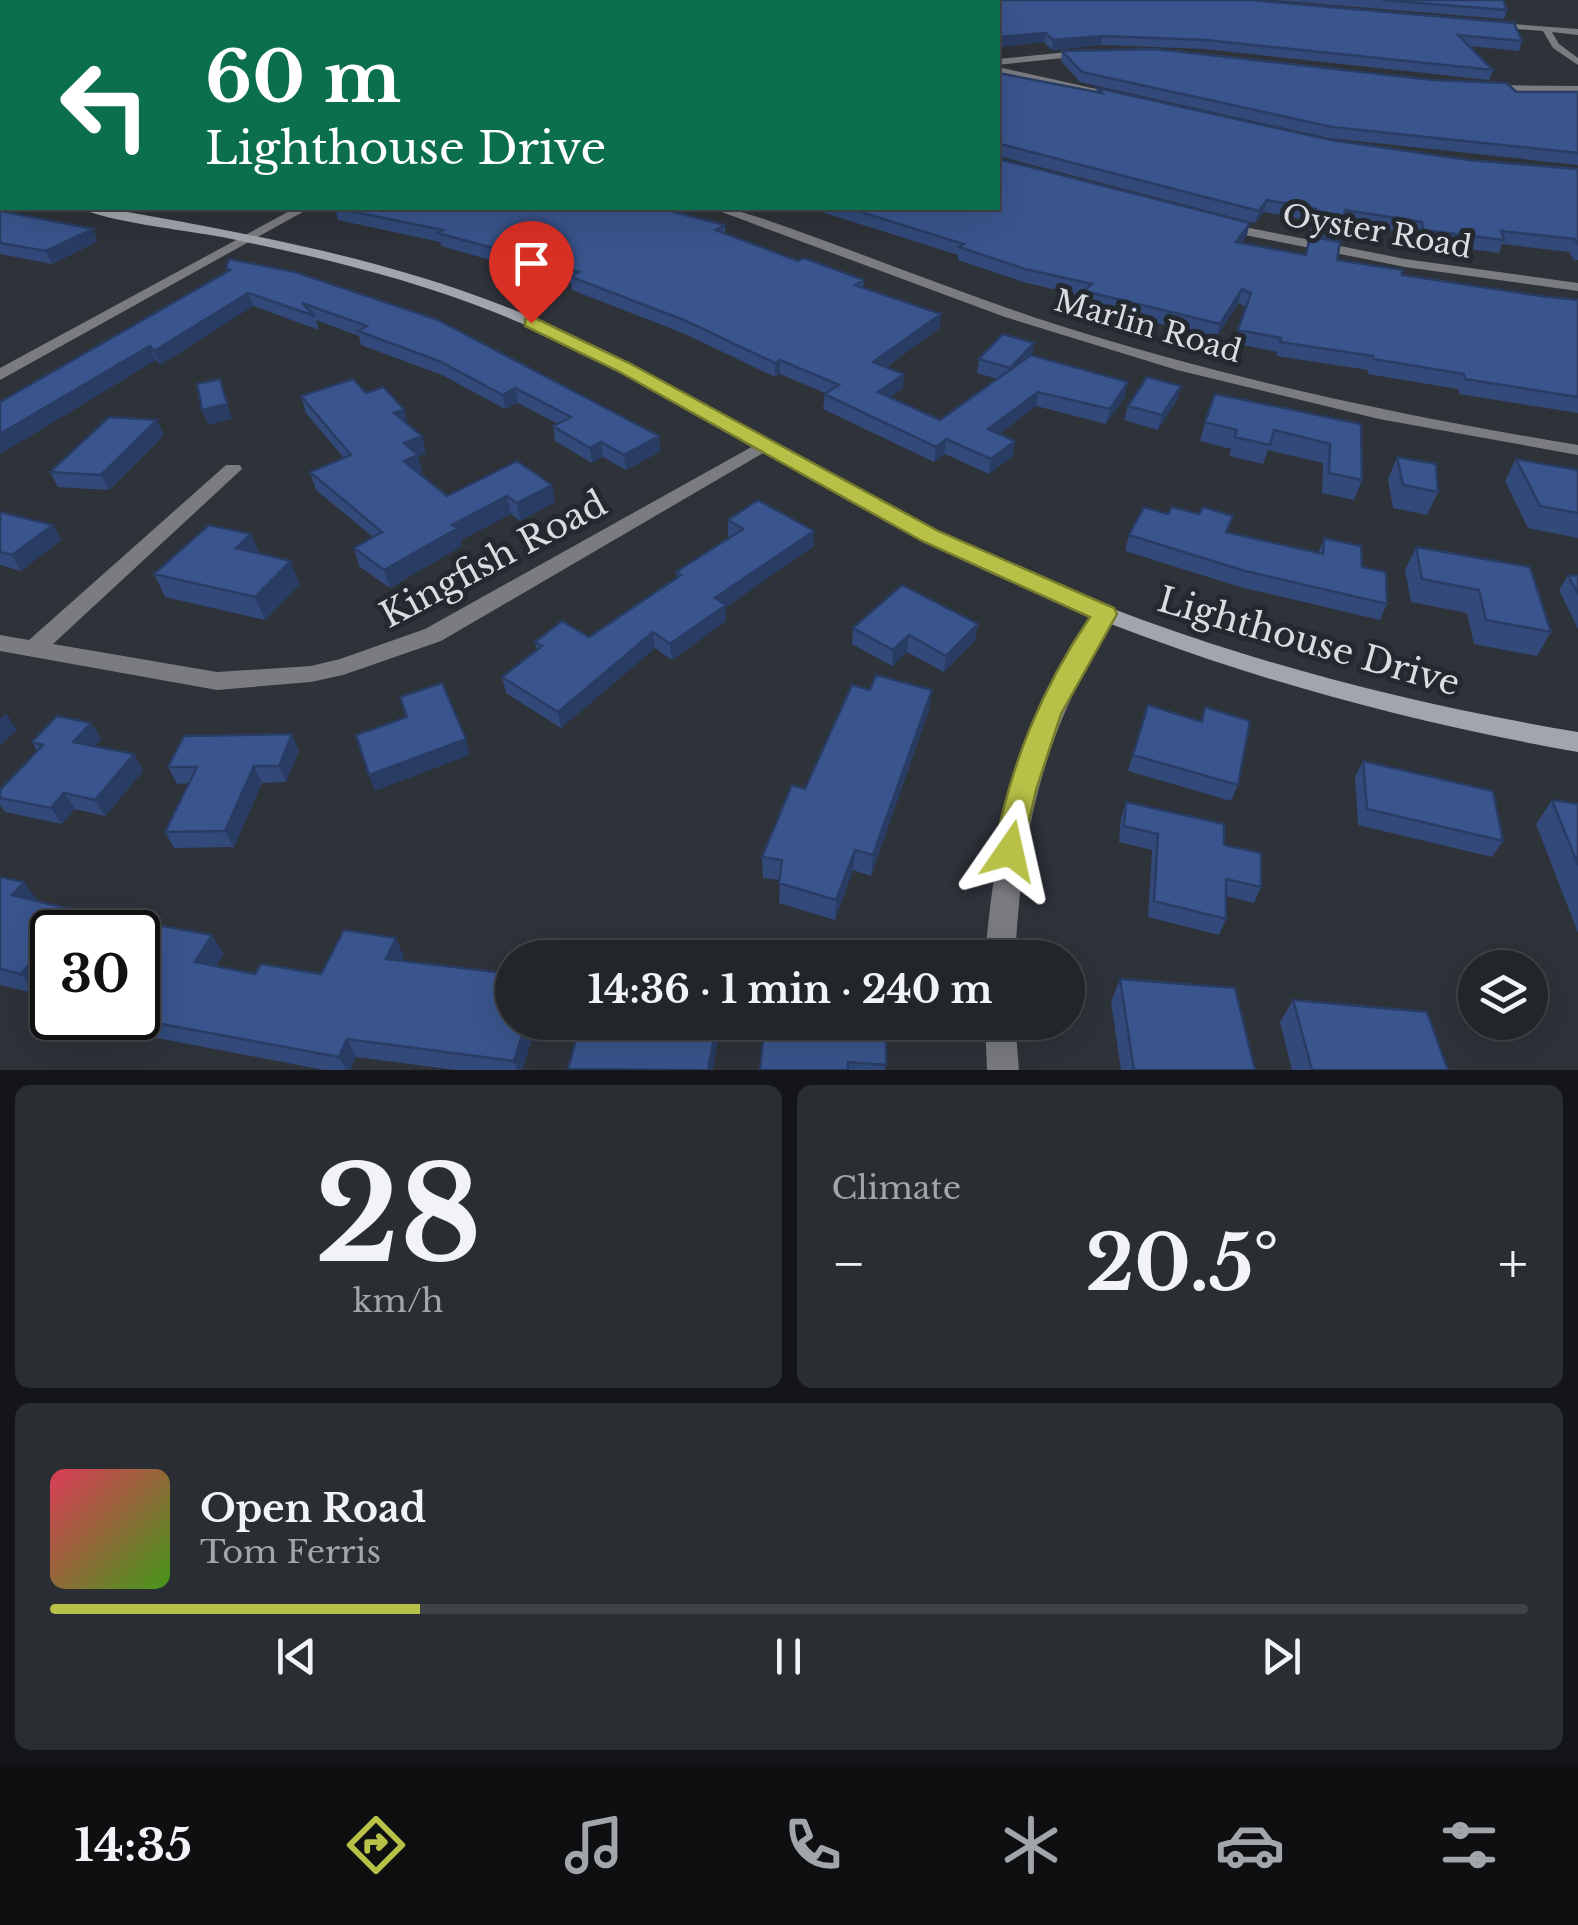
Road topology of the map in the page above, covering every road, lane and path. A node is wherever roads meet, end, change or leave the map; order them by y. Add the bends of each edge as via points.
1 (1469, 23) edge
2 (1546, 30) junction
3 (1578, 32) edge
4 (1103, 52) edge
5 (1163, 52) edge
6 (1578, 62) edge
7 (1000, 66) edge
8 (1000, 66) edge
9 (1361, 75) edge
10 (1474, 88) edge
11 (1578, 88) edge
12 (1138, 101) edge
13 (98, 210) edge
14 (300, 210) edge
15 (721, 210) edge
16 (1209, 224) edge
17 (248, 238) junction
18 (1578, 286) edge
19 (0, 375) edge
20 (764, 445) junction
21 (1578, 450) edge
22 (233, 469) dead end
23 (1105, 614) junction
24 (0, 643) edge
25 (32, 650) junction
26 (1578, 742) edge
27 (1001, 940) edge
28 (1001, 1040) edge
29 (1003, 1070) edge

1 - 2 street
2 - 3 street
2 - 6 street
4 - 7 street
5 - 9 street
8 - 12 street
10 - 11 street
13 - 17 street, Lighthouse Drive
14 - 17 street
15 - 21 street, Marlin Road via 1136,354 1338,404
16 - 18 street, Oyster Road via 1405,264
17 - 19 street
17 - 20 street, Lighthouse Drive via 379,269 500,310 623,366
20 - 23 street, Lighthouse Drive via 930,536
20 - 25 street, Kingfish Road via 433,635 343,667 217,682
22 - 25 street
23 - 26 street, Lighthouse Drive via 1319,684
23 - 27 street via 1047,714 1021,790
24 - 25 street, Kingfish Road
28 - 29 street

